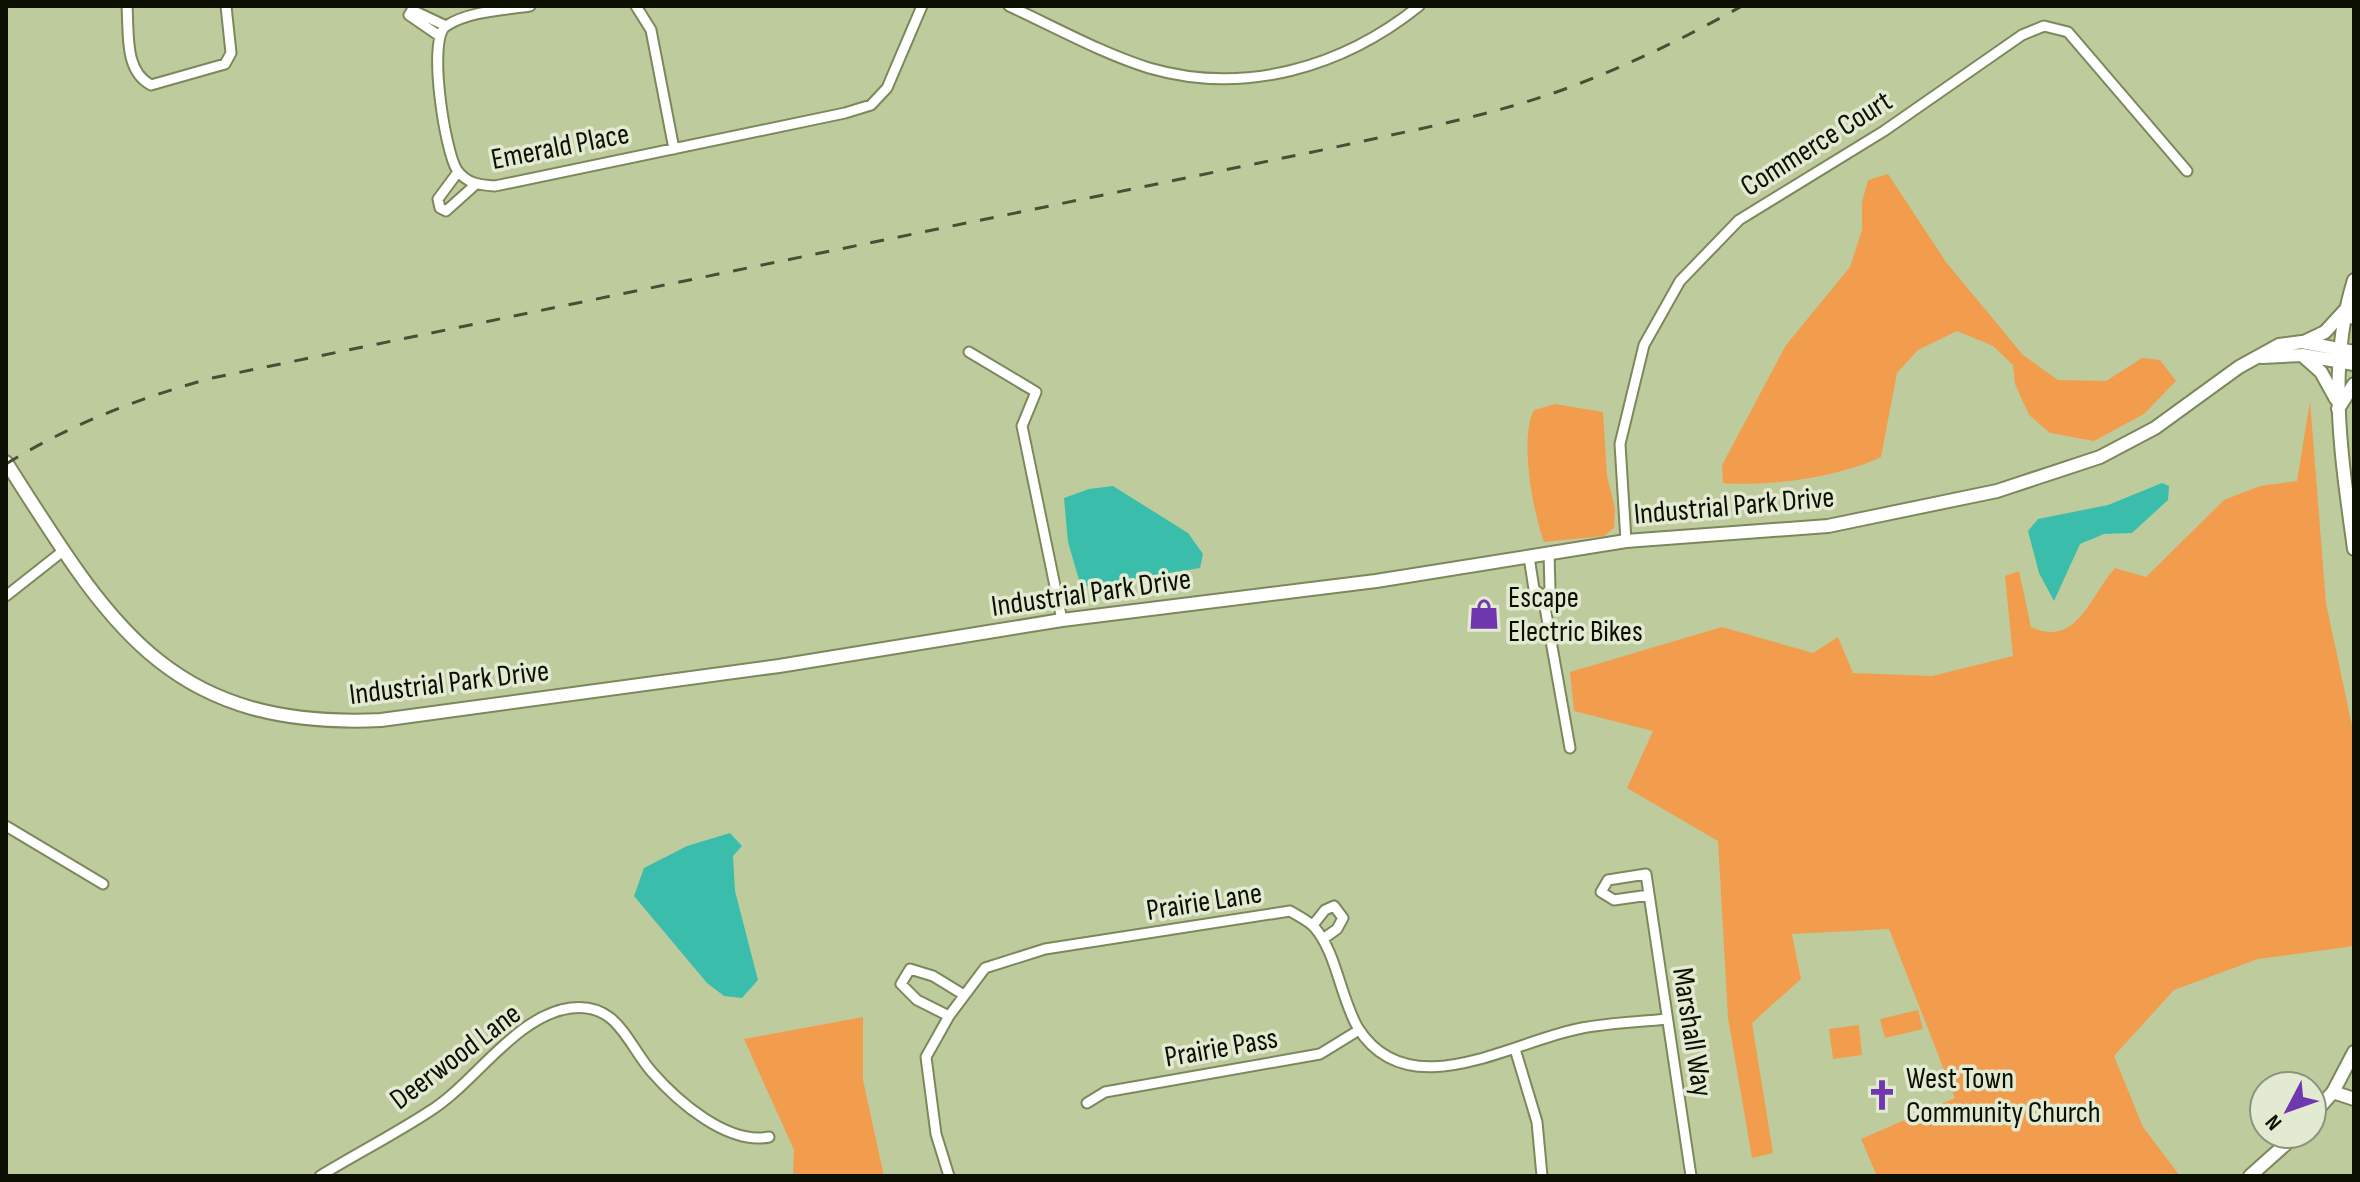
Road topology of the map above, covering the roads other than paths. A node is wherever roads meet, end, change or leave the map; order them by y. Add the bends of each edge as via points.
1 (127, 6) edge
2 (226, 6) edge
3 (530, 6) edge
4 (636, 6) edge
5 (922, 6) edge
6 (1009, 6) edge
7 (1419, 6) edge
8 (446, 26) junction
9 (438, 35) junction
10 (674, 149) junction
11 (2187, 171) dead end
12 (458, 172) junction
13 (475, 185) junction
14 (2354, 280) edge
15 (2350, 313) edge
16 (2302, 348) junction
17 (969, 352) dead end
18 (2345, 354) edge
19 (2354, 364) edge
20 (2354, 384) edge
21 (2338, 405) junction
22 (6, 462) edge
23 (1626, 541) junction
24 (2354, 549) edge
25 (63, 551) junction
26 (1549, 553) junction
27 (1529, 557) junction
28 (6, 596) edge
29 (1543, 596) junction
30 (1062, 620) junction
31 (1570, 748) dead end
32 (6, 826) edge
33 (103, 884) dead end
34 (1649, 895) junction
35 (1313, 925) junction
36 (1323, 939) junction
37 (964, 995) junction
38 (949, 1016) junction
39 (1667, 1019) junction
40 (1359, 1030) junction
41 (1515, 1049) junction
42 (2354, 1052) edge
43 (2333, 1092) junction
44 (2328, 1098) edge
45 (2354, 1099) edge
46 (1087, 1103) dead end
47 (769, 1137) dead end
48 (2279, 1150) edge
49 (320, 1176) edge
50 (949, 1176) edge
51 (1542, 1176) edge
52 (1691, 1176) edge
53 (2250, 1176) edge

1 - 2 street via 131,61 139,79 151,85 225,64 231,53
3 - 8 street
4 - 10 street, Emerald Place via 651,30
5 - 10 street, Emerald Place via 887,88 871,105
6 - 7 street via 1148,67 1192,78 1237,80 1294,71 1347,52
8 - 9 street
8 - 9 street via 412,10 409,15
9 - 12 street, Emerald Place via 443,113
10 - 13 street, Emerald Place via 495,186
11 - 23 street, Commerce Court via 2068,32 2044,26 2022,35 1884,131 1739,220 1680,281 1644,345 1620,444
12 - 13 street, Emerald Place
12 - 13 street via 438,199 440,208 446,211
14 - 15 street
15 - 16 street
15 - 18 street
16 - 18 street, Industrial Park Drive
16 - 21 street
16 - 23 street, Industrial Park Drive via 2239,367 2155,428 2100,457 1997,491 1828,526
17 - 30 street via 1036,392 1022,426
18 - 19 street, Industrial Park Drive
18 - 21 street
20 - 21 street
21 - 24 street
22 - 25 street, Industrial Park Drive
23 - 26 street, Industrial Park Drive
25 - 28 street
25 - 30 street, Industrial Park Drive via 108,615 152,657 217,695 276,715 314,720 381,720 779,666
26 - 27 street, Industrial Park Drive
26 - 29 street via 1550,590
27 - 29 street via 1534,589
27 - 30 street, Industrial Park Drive
29 - 31 street
32 - 33 street
34 - 34 street via 1646,874 1608,880 1601,892 1614,900
34 - 39 street, Marshall Way
35 - 36 street
35 - 36 street via 1334,906 1343,918
35 - 37 street, Prairie Lane via 1290,911 1045,949 985,968
36 - 40 street
37 - 38 street, Prairie Lane
37 - 38 street via 910,969 901,984 917,1000
38 - 50 street, Prairie Lane via 926,1057 936,1134
39 - 41 street via 1580,1028
39 - 52 street, Marshall Way
40 - 41 street via 1391,1061 1449,1068
40 - 46 street, Prairie Pass via 1320,1054 1105,1092
41 - 51 street via 1537,1122
42 - 43 street
43 - 44 street
43 - 45 street
47 - 49 street, Deerwood Lane via 737,1137 697,1111 650,1071 623,1028 603,1012 571,1008 532,1024 432,1110
48 - 53 street

